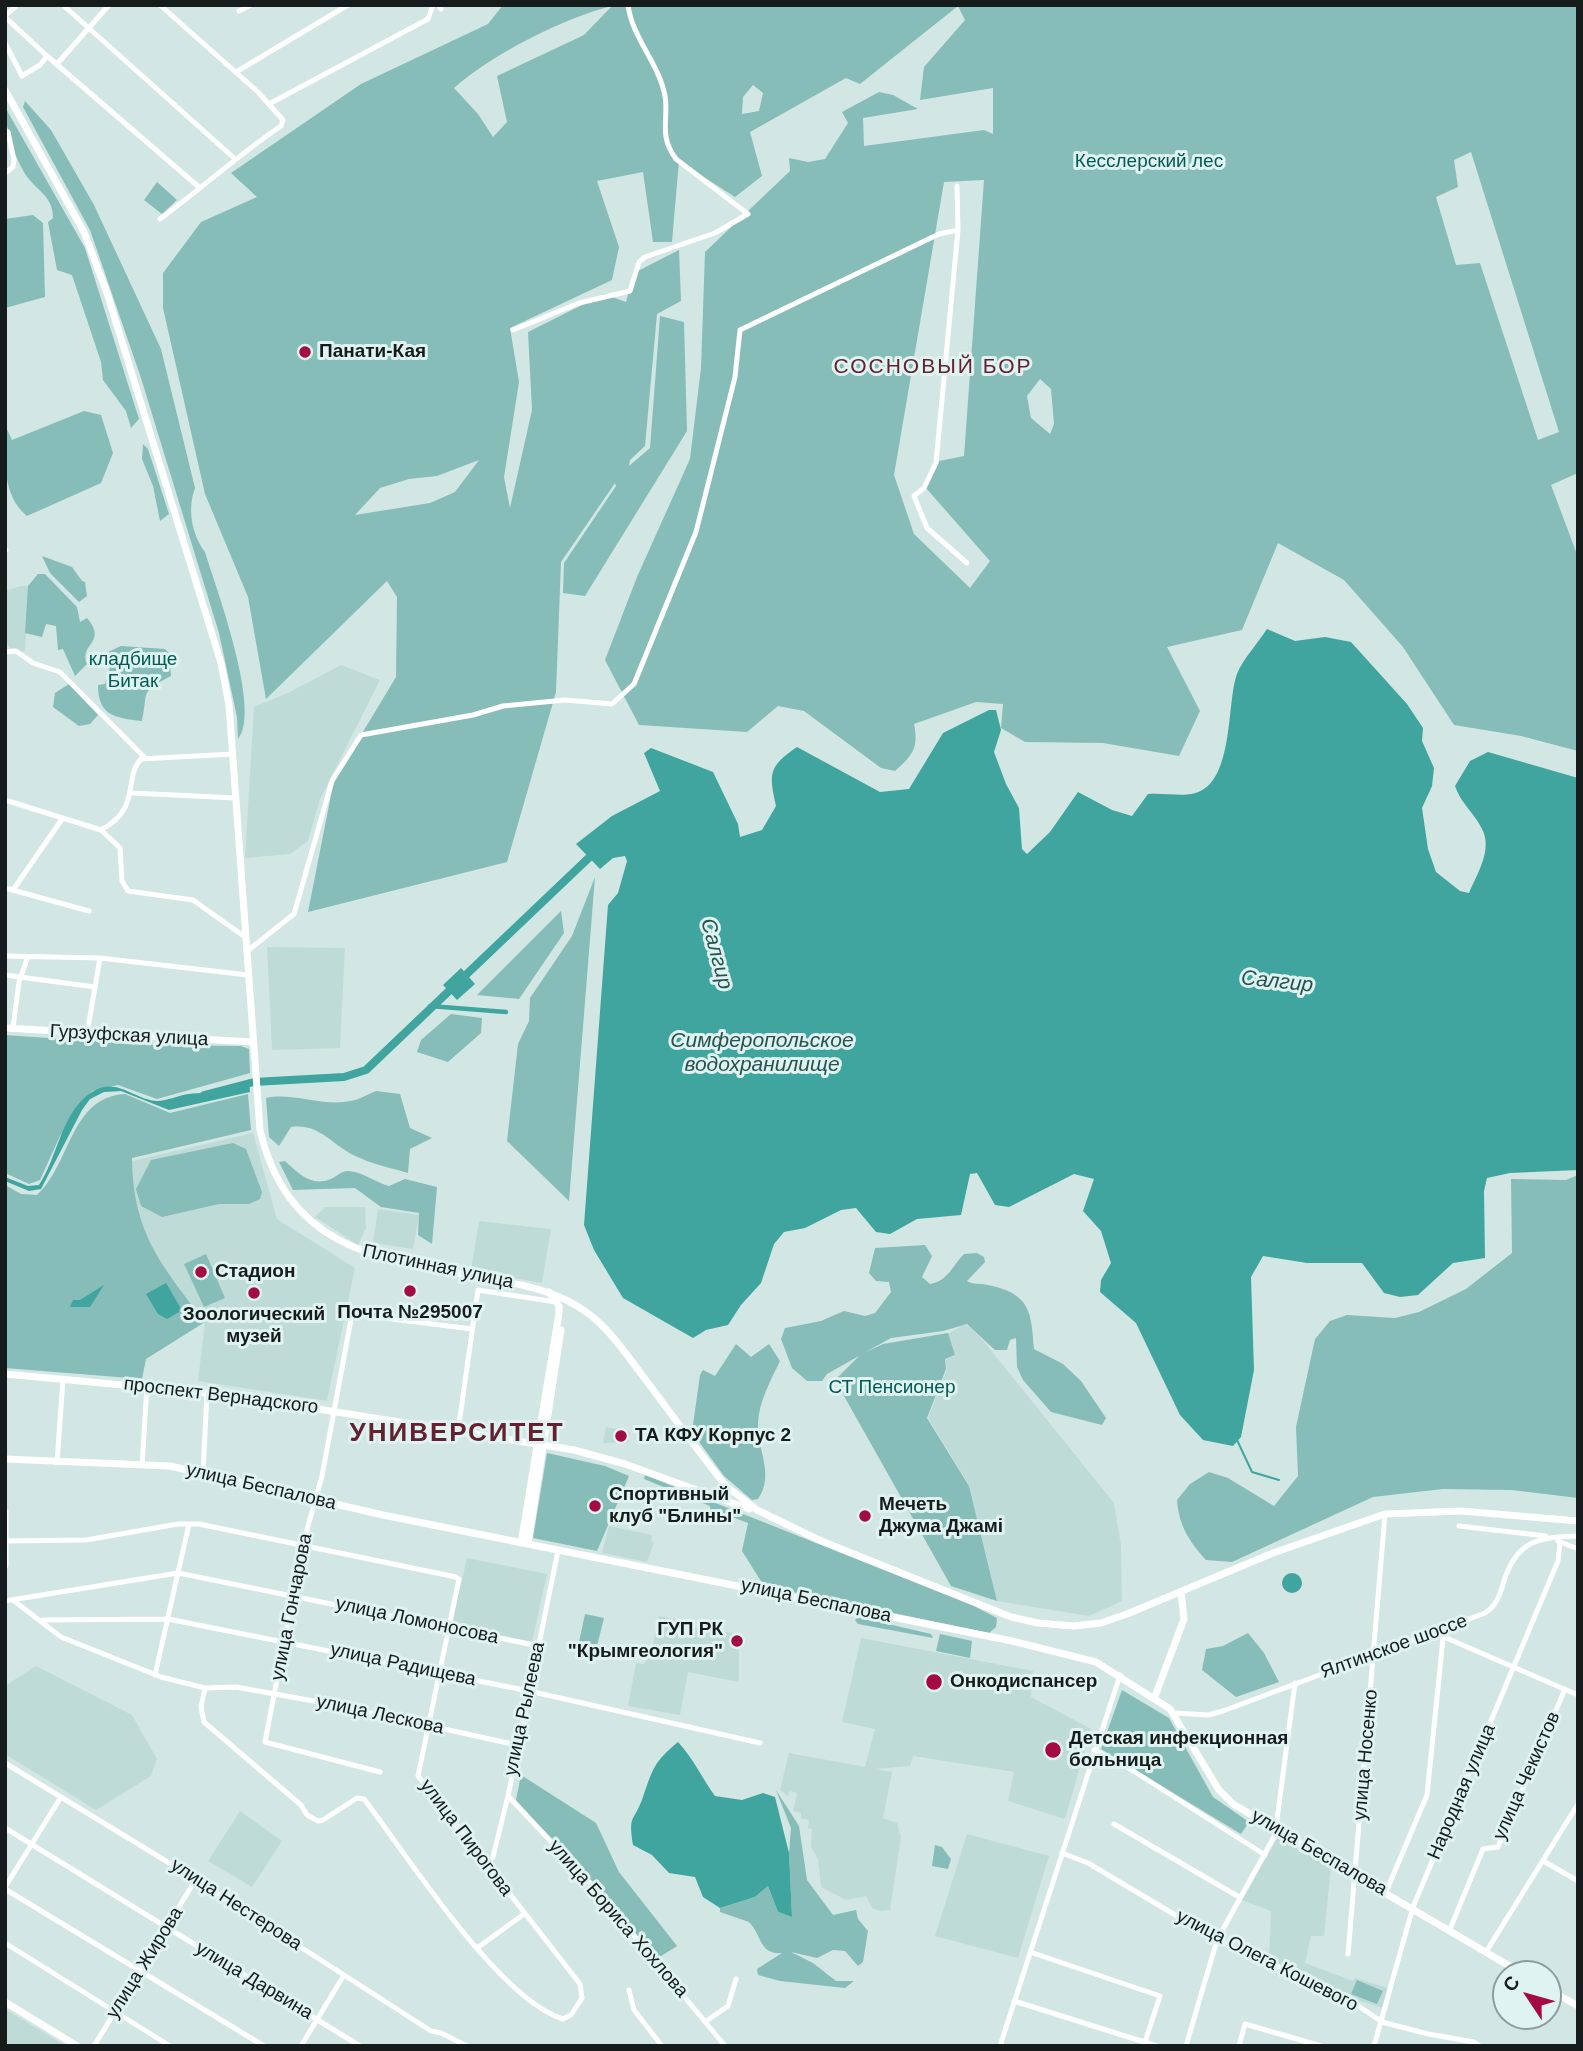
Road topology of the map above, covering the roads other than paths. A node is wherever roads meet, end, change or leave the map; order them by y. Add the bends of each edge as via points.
1 (17, 5) edge
2 (63, 5) edge
3 (109, 5) edge
4 (160, 5) edge
5 (251, 5) edge
6 (348, 5) edge
7 (433, 5) edge
8 (628, 5) edge
9 (239, 11) dead end
10 (5, 17) edge
11 (88, 27) junction
12 (5, 43) edge
13 (47, 56) junction
14 (57, 64) junction
15 (236, 72) junction
16 (5, 90) edge
17 (269, 104) junction
18 (5, 130) edge
19 (234, 158) junction
20 (5, 173) edge
21 (957, 186) dead end
22 (200, 188) junction
23 (160, 219) dead end
24 (958, 230) junction
25 (513, 330) dead end
26 (967, 563) dead end
27 (5, 652) edge
28 (233, 754) junction
29 (145, 758) junction
30 (132, 793) junction
31 (236, 798) junction
32 (5, 800) edge
33 (62, 819) junction
34 (101, 830) junction
35 (5, 888) edge
36 (13, 890) junction
37 (89, 911) dead end
38 (245, 937) junction
39 (246, 952) junction
40 (5, 956) edge
41 (100, 958) junction
42 (27, 959) junction
43 (5, 975) edge
44 (248, 975) junction
45 (20, 977) junction
46 (94, 987) junction
47 (9, 1028) edge
48 (87, 1034) junction
49 (253, 1042) junction
50 (548, 1292) junction
51 (566, 1299) junction
52 (557, 1302) junction
53 (472, 1329) junction
54 (5, 1374) edge
55 (63, 1378) junction
56 (148, 1386) junction
57 (208, 1392) junction
58 (335, 1410) junction
59 (458, 1431) junction
60 (541, 1445) junction
61 (5, 1459) edge
62 (57, 1463) junction
63 (142, 1465) junction
64 (203, 1474) junction
65 (315, 1499) junction
66 (737, 1506) junction
67 (5, 1511) edge
68 (1385, 1514) junction
69 (766, 1515) junction
70 (1578, 1521) edge
71 (189, 1524) junction
72 (1459, 1526) dead end
73 (801, 1532) junction
74 (1551, 1536) junction
75 (1578, 1536) edge
76 (6, 1541) edge
77 (1560, 1542) junction
78 (524, 1543) junction
79 (303, 1544) junction
80 (1578, 1549) edge
81 (558, 1550) junction
82 (5, 1565) edge
83 (178, 1573) junction
84 (1181, 1592) junction
85 (294, 1596) junction
86 (13, 1600) junction
87 (5, 1601) edge
88 (168, 1619) junction
89 (43, 1620) junction
90 (446, 1627) junction
91 (1444, 1629) junction
92 (1444, 1637) junction
93 (286, 1641) junction
94 (538, 1646) junction
95 (1374, 1655) junction
96 (1514, 1667) junction
97 (438, 1673) junction
98 (155, 1675) junction
99 (1120, 1675) junction
100 (1295, 1684) junction
101 (205, 1688) junction
102 (1564, 1689) junction
103 (528, 1690) junction
104 (275, 1694) junction
105 (1578, 1695) edge
106 (1154, 1699) junction
107 (1175, 1713) junction
108 (1189, 1714) junction
109 (1181, 1723) junction
110 (426, 1725) junction
111 (760, 1743) dead end
112 (517, 1745) junction
113 (1094, 1751) junction
114 (5, 1763) edge
115 (380, 1772) dead end
116 (508, 1796) junction
117 (61, 1797) junction
118 (1577, 1806) edge
119 (1114, 1824) dead end
120 (1275, 1827) junction
121 (5, 1828) edge
122 (31, 1844) junction
123 (1062, 1853) junction
124 (1265, 1855) junction
125 (1545, 1862) junction
126 (486, 1865) junction
127 (1357, 1875) junction
128 (196, 1879) junction
129 (1578, 1881) edge
130 (5, 1888) edge
131 (1386, 1892) junction
132 (1239, 1897) junction
133 (1413, 1907) junction
134 (524, 1914) junction
135 (167, 1928) junction
136 (1450, 1929) junction
137 (1217, 1940) junction
138 (5, 1943) edge
139 (477, 1948) junction
140 (1030, 1952) junction
141 (1486, 1952) junction
142 (1348, 1954) dead end
143 (1499, 1960) edge
144 (142, 1970) junction
145 (344, 1975) junction
146 (736, 1979) dead end
147 (629, 1990) dead end
148 (1562, 1997) edge
149 (1014, 2001) junction
150 (5, 2002) edge
151 (1578, 2006) edge
152 (115, 2012) junction
153 (317, 2019) junction
154 (705, 2022) junction
155 (1382, 2022) junction
156 (1145, 2042) junction
157 (76, 2046) edge
158 (94, 2046) edge
159 (170, 2046) edge
160 (264, 2046) edge
161 (301, 2046) edge
162 (360, 2046) edge
163 (467, 2046) edge
164 (662, 2046) edge
165 (725, 2046) edge
166 (1000, 2046) edge
167 (1157, 2046) edge
168 (1186, 2046) edge
169 (1238, 2046) edge
170 (1321, 2046) edge
171 (1374, 2046) edge
172 (1480, 2046) edge

1 - 10 street
2 - 11 street
3 - 11 street
4 - 15 street
5 - 9 street
6 - 15 street
7 - 17 street via 429,19
8 - 25 street via 631,23 665,97 663,121 669,149 748,214 715,233 645,257 630,291 579,303
10 - 13 street
11 - 14 street
11 - 19 street
12 - 13 street via 22,76
13 - 14 street
14 - 22 street
15 - 17 street
16 - 28 main road, Плотинная улица via 64,191 105,289 219,657
17 - 19 street via 283,120 281,126
18 - 20 street via 14,164
19 - 22 street
21 - 24 street
22 - 23 street
24 - 26 street via 936,463 924,488 914,496 927,528
24 - 39 street via 939,234 740,330 732,390 696,532 634,684 612,704 565,700 503,706 361,735 331,781 294,914
27 - 29 street via 16,651 33,663 60,672
28 - 29 street
28 - 31 main road, Плотинная улица
29 - 30 street via 137,764
30 - 31 street
30 - 34 street via 119,818
31 - 38 main road, Плотинная улица
32 - 33 street
33 - 34 street
33 - 36 street
34 - 38 street via 120,848 122,881 128,891 193,900
35 - 36 street
36 - 37 street
38 - 39 main road, Плотинная улица
39 - 44 main road, Плотинная улица
40 - 42 street
41 - 42 street
41 - 44 street
41 - 46 street
42 - 45 street
43 - 45 street
44 - 49 main road, Плотинная улица
45 - 46 street
45 - 47 street
46 - 48 street
47 - 48 main road, Гурзуфская улица
48 - 49 main road, Гурзуфская улица
49 - 50 main road, Плотинная улица via 260,1130 276,1177 315,1224 350,1247 380,1258
50 - 51 main road, Плотинная улица
50 - 52 main road
51 - 60 main road
51 - 66 main road via 607,1336
51 - 69 main road via 592,1316 615,1340 726,1486
52 - 53 street, Плотинная улица via 478,1290
52 - 60 main road
53 - 58 street, улица Гончарова via 352,1314
53 - 59 street
54 - 55 main road, проспект Вернадского
55 - 56 main road, проспект Вернадского
55 - 62 street
56 - 57 main road, проспект Вернадского
56 - 63 street
57 - 58 main road, проспект Вернадского
57 - 64 street
58 - 59 main road, проспект Вернадского
58 - 65 street, улица Гончарова
59 - 60 main road, проспект Вернадского
60 - 66 main road, проспект Вернадского via 603,1457
60 - 78 main road
61 - 62 main road, улица Беспалова
62 - 63 main road, улица Беспалова
63 - 64 main road, улица Беспалова
64 - 65 main road, улица Беспалова
65 - 78 main road, улица Беспалова
65 - 79 street, улица Гончарова
66 - 69 main road, проспект Вернадского
66 - 73 main road
67 - 76 main road
68 - 70 main road via 1461,1511
68 - 84 main road via 1285,1548
68 - 95 street, улица Носенко
69 - 73 main road
71 - 76 street via 86,1539
71 - 79 street
71 - 83 street
72 - 74 street
73 - 84 main road via 1012,1617 1038,1623 1101,1623
74 - 75 street, Ялтинское шоссе
74 - 77 street
74 - 91 street, Ялтинское шоссе via 1528,1544 1513,1559 1493,1608
76 - 82 main road
77 - 80 street
77 - 96 street, Народная улица via 1558,1560
78 - 81 main road, улица Беспалова
79 - 85 street, улица Гончарова
79 - 90 street, улица Пирогова via 456,1577
81 - 94 street, улица Рылеева
81 - 99 main road, улица Беспалова via 1052,1650 1090,1660
83 - 85 street, улица Ломоносова
83 - 86 street, улица Ломоносова
83 - 88 street
84 - 106 main road via 1184,1619
85 - 90 street, улица Ломоносова
85 - 93 street, улица Гончарова
86 - 87 street, улица Ломоносова
86 - 89 street, улица Лескова
88 - 89 street, улица Радищева
88 - 93 street, улица Радищева
88 - 98 street
89 - 98 street, улица Лескова via 61,1637
90 - 94 street, улица Ломоносова
90 - 97 street, улица Пирогова
91 - 92 street
91 - 95 street, Ялтинское шоссе
92 - 96 street
92 - 131 street via 1427,1796
93 - 97 street, улица Радищева
93 - 104 street, улица Гончарова
94 - 103 street, улица Рылеева
95 - 100 street, Ялтинское шоссе
95 - 127 street, улица Носенко
96 - 102 street
96 - 133 street, Народная улица
97 - 103 street, улица Радищева
97 - 110 street, улица Пирогова
98 - 101 street, улица Лескова
99 - 106 main road, улица Беспалова
99 - 113 street
100 - 108 street, Ялтинское шоссе via 1223,1711
100 - 120 street
101 - 104 street, улица Лескова via 236,1687
101 - 139 street via 204,1722 307,1815 318,1821 356,1798 364,1799
102 - 105 street
102 - 136 street, улица Чекистов via 1498,1847 1483,1849
103 - 111 street, улица Радищева
103 - 112 street, улица Рылеева
104 - 110 street, улица Лескова
104 - 115 street, улица Гончарова via 265,1742
106 - 107 main road, улица Беспалова
107 - 108 street, Ялтинское шоссе
107 - 109 main road, улица Беспалова
108 - 109 street
109 - 120 main road, улица Беспалова via 1219,1790 1233,1804
110 - 112 street, улица Лескова
110 - 126 street, улица Пирогова via 418,1776
112 - 116 street, улица Рылеева
113 - 123 street
113 - 124 street, улица Беспалова via 1124,1765
114 - 117 street, улица Нестерова
116 - 126 street, улица Рылеева via 493,1857
116 - 154 street, улица Бориса Хохлова via 593,1886
117 - 122 street
117 - 128 street, улица Нестерова
118 - 125 street
119 - 132 street
120 - 124 street
120 - 127 main road, улица Беспалова
121 - 122 street, улица Дарвина
122 - 130 street
122 - 135 street, улица Дарвина
123 - 137 street, улица Олега Кошевого via 1088,1863
123 - 140 street
124 - 132 street
125 - 129 street
125 - 141 street
126 - 134 street, улица Пирогова
127 - 131 main road, улица Беспалова
127 - 142 street, улица Носенко
128 - 135 street, улица Жирова
128 - 145 street, улица Нестерова
130 - 144 street
131 - 133 main road, улица Беспалова
132 - 137 street
133 - 136 main road, улица Беспалова
133 - 155 street, Народная улица
134 - 139 street
134 - 139 street, улица Пирогова via 583,1993 570,2015 563,2019 529,2000 494,1970
135 - 144 street, улица Жирова
135 - 153 street, улица Дарвина
136 - 141 main road, улица Беспалова
137 - 155 street, улица Олега Кошевого via 1341,1994
137 - 168 street
138 - 152 street
140 - 149 street
140 - 156 street via 1160,1996
141 - 143 main road, улица Беспалова
144 - 152 street, улица Жирова
144 - 160 street
145 - 153 street
145 - 163 street, улица Нестерова via 431,2031
146 - 154 street via 728,2006
147 - 164 street via 634,2010
148 - 151 main road
149 - 156 street
149 - 166 street
150 - 157 main road
152 - 158 street, улица Жирова
152 - 159 street
153 - 161 street
153 - 162 street, улица Дарвина
154 - 165 street, улица Бориса Хохлова
155 - 171 street, Народная улица
155 - 172 street, улица Олега Кошевого
156 - 167 street
169 - 170 street via 1245,2024

